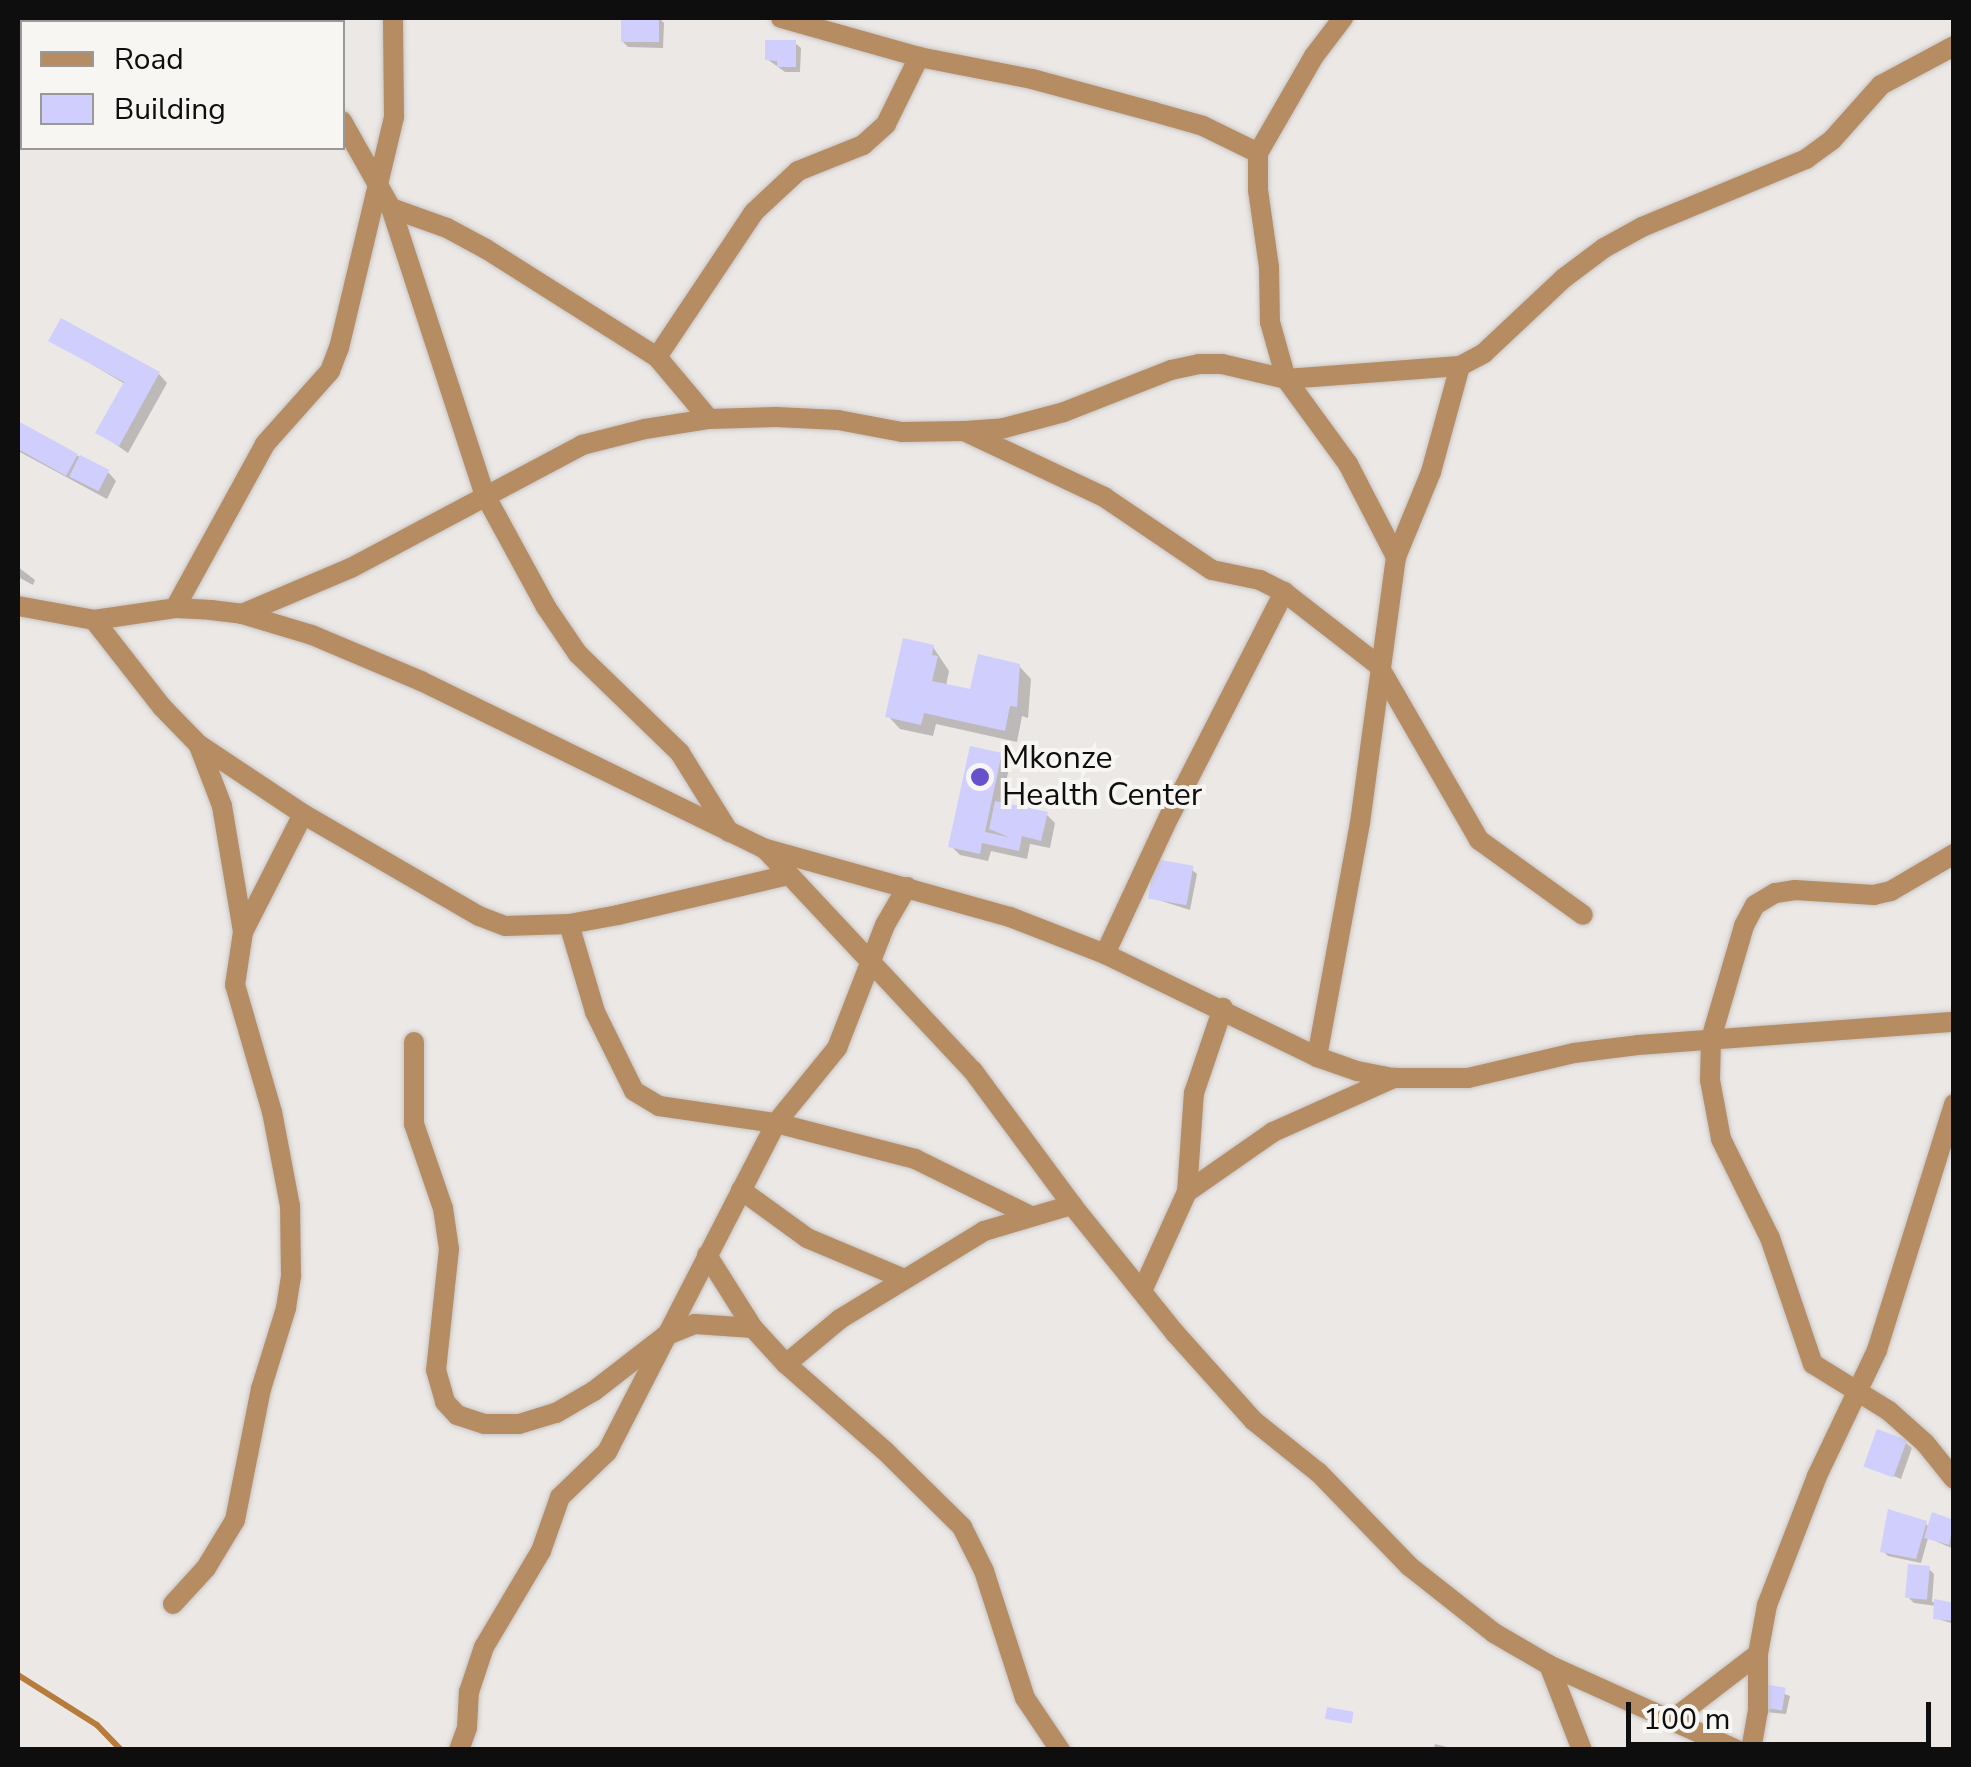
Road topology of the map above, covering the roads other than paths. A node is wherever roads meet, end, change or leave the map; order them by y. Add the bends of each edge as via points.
1 (393, 18) edge
2 (781, 18) edge
3 (1344, 18) edge
4 (1954, 46) edge
5 (920, 57) junction
6 (345, 127) edge
7 (1258, 153) junction
8 (376, 186) junction
9 (391, 208) junction
10 (657, 357) junction
11 (1460, 366) junction
12 (1286, 380) junction
13 (709, 419) junction
14 (964, 431) junction
15 (485, 495) junction
16 (1396, 557) junction
17 (1284, 592) junction
18 (18, 606) edge
19 (174, 608) junction
20 (242, 614) junction
21 (94, 620) junction
22 (1378, 665) junction
23 (198, 744) junction
24 (302, 814) junction
25 (729, 832) junction
26 (764, 848) junction
27 (1954, 854) edge
28 (789, 876) junction
29 (907, 887) junction
30 (1583, 915) dead end
31 (569, 924) junction
32 (242, 932) junction
33 (1105, 954) junction
34 (871, 964) junction
35 (1222, 1008) junction
36 (1954, 1022) edge
37 (1711, 1039) junction
38 (414, 1042) dead end
39 (1318, 1057) junction
40 (1394, 1078) junction
41 (1954, 1104) edge
42 (776, 1123) junction
43 (740, 1190) junction
44 (1187, 1192) junction
45 (1072, 1204) junction
46 (1032, 1216) junction
47 (706, 1255) junction
48 (902, 1278) junction
49 (1142, 1292) junction
50 (753, 1328) junction
51 (665, 1336) junction
52 (786, 1364) junction
53 (1855, 1391) junction
54 (1954, 1479) edge
55 (172, 1604) dead end
56 (1758, 1654) junction
57 (1549, 1665) junction
58 (1672, 1720) junction
59 (460, 1750) edge
60 (1060, 1750) edge
61 (1582, 1750) edge
62 (1737, 1750) edge
63 (1752, 1750) edge

1 - 8 street via 394,117
2 - 5 street
3 - 7 street
4 - 11 street via 1882,85 1806,160 1604,248 1484,353
5 - 7 street via 1154,112
5 - 10 street via 886,124 863,145 798,170 754,212
6 - 8 street
7 - 12 street via 1270,322
8 - 9 street
8 - 19 street via 330,371 266,444
9 - 10 street via 473,242
9 - 15 street
10 - 13 street
11 - 12 street
11 - 16 street via 1431,472
12 - 14 street via 1199,364 1064,412
12 - 16 street via 1348,464
13 - 14 street via 838,420 902,432
13 - 15 street via 582,445
14 - 17 street via 1104,497 1212,570
15 - 20 street via 351,568
15 - 25 street via 578,654 680,753
16 - 22 street
17 - 22 street
17 - 33 street
18 - 21 street
19 - 20 street
19 - 21 street
20 - 25 street via 421,681
21 - 23 street
22 - 30 street via 1479,840
22 - 39 street via 1360,823
23 - 24 street
23 - 32 street via 222,806
24 - 31 street via 480,916 505,926
24 - 32 street
25 - 26 street
26 - 28 street
26 - 29 street
27 - 37 street via 1891,891 1795,890 1755,905
28 - 31 street
28 - 34 street
29 - 33 street
29 - 34 street
31 - 42 street via 595,1012 634,1091 659,1106
32 - 55 street via 235,986 272,1112 290,1206 291,1275 235,1520 206,1568
33 - 35 street
34 - 42 street via 837,1048
34 - 45 street via 973,1071
35 - 39 street
35 - 44 street via 1194,1092
36 - 37 street
37 - 40 street via 1574,1053 1468,1078
37 - 53 street via 1713,1111 1721,1139 1770,1238 1805,1348 1822,1373
38 - 51 street via 414,1124 443,1208 449,1249 436,1370 445,1402 457,1416 484,1424 520,1424 594,1391
39 - 40 street
40 - 44 street via 1272,1132
41 - 53 street via 1885,1328
42 - 43 street
42 - 46 street via 916,1159
43 - 47 street
43 - 48 street via 807,1238
44 - 49 street
45 - 46 street
45 - 49 street
46 - 48 street via 984,1230
47 - 50 street
47 - 51 street
48 - 52 street
49 - 57 street via 1254,1421 1319,1472 1408,1566 1494,1633
50 - 51 street via 695,1324
50 - 52 street
51 - 59 street via 607,1452 560,1497 541,1551 484,1647 468,1692
52 - 60 street via 962,1527 984,1571 1026,1698
53 - 54 street via 1913,1432
53 - 56 street via 1774,1586
56 - 58 street
56 - 63 street
57 - 58 street
57 - 61 street
58 - 62 street

